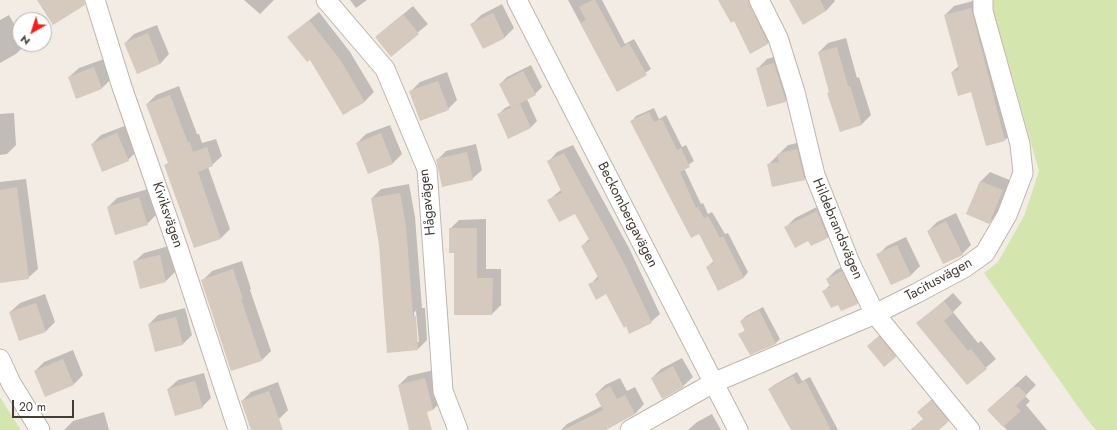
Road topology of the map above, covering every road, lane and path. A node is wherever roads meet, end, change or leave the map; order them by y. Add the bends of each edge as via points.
1 (95, 0) edge
2 (326, 0) edge
3 (517, 0) edge
4 (759, 0) edge
5 (983, 0) edge
6 (875, 314) junction
7 (0, 359) edge
8 (713, 383) junction
9 (40, 430) edge
10 (238, 430) edge
11 (458, 430) edge
12 (630, 430) edge
13 (738, 430) edge
14 (970, 430) edge

1 - 10 street, Kiviksvägen
2 - 11 street, Hågavägen via 385,69 426,168 443,391
3 - 8 street, Beckombergavägen
4 - 6 street, Hildebrandsvägen via 778,38 795,92 815,175 850,263
5 - 6 street, Tacitusvägen via 983,11 1020,144 1022,173 1008,215 985,253 964,268
6 - 8 street, Tacitusvägen
6 - 14 street, Hildebrandsvägen
7 - 9 street via 11,383
8 - 12 street, Tacitusvägen
8 - 13 street, Beckombergavägen

